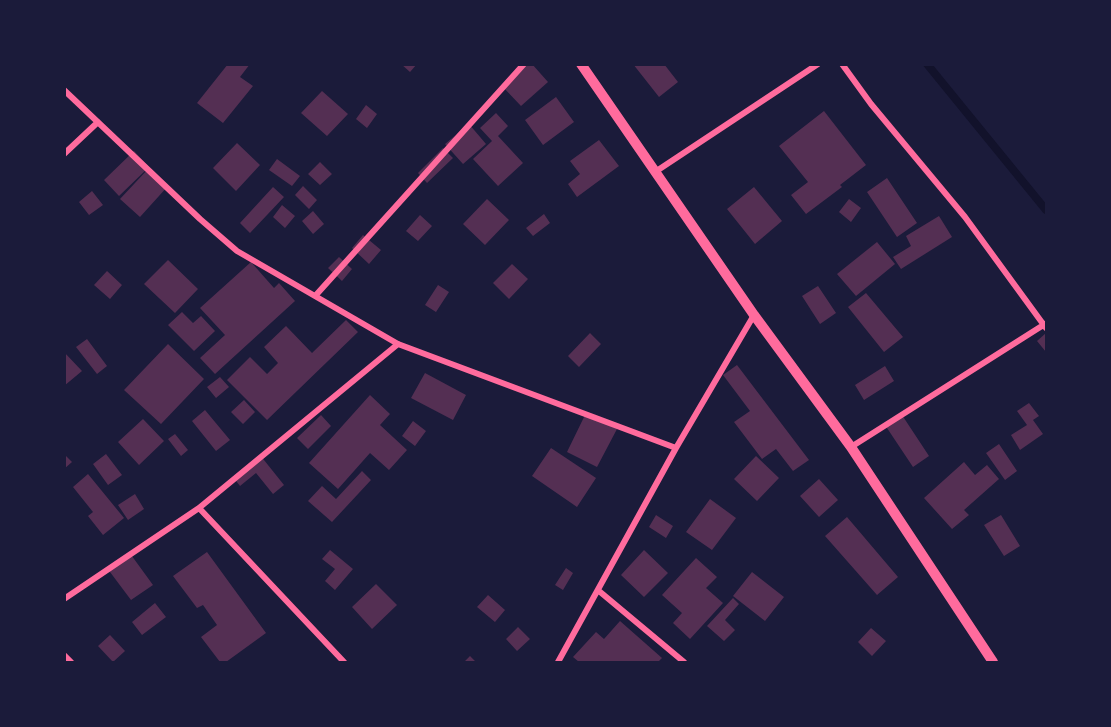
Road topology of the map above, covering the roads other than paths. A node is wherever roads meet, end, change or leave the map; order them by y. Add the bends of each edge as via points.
1 (524, 64) edge
2 (581, 64) edge
3 (818, 64) edge
4 (842, 64) edge
5 (64, 90) edge
6 (98, 123) junction
7 (64, 154) edge
8 (655, 172) junction
9 (316, 295) junction
10 (754, 315) junction
11 (1046, 325) edge
12 (398, 344) junction
13 (851, 447) junction
14 (676, 448) junction
15 (199, 508) junction
16 (599, 591) junction
17 (64, 599) edge
18 (64, 655) edge
19 (71, 663) edge
20 (344, 663) edge
21 (558, 663) edge
22 (684, 663) edge
23 (993, 663) edge

1 - 9 street
2 - 8 street
3 - 8 street
4 - 11 street
5 - 6 street
6 - 7 street
6 - 9 street via 237,251
8 - 10 street
9 - 12 street
10 - 13 street
10 - 14 street
11 - 13 street
12 - 14 street
12 - 15 street
13 - 23 street
14 - 16 street
15 - 17 street
15 - 20 street
16 - 21 street
16 - 22 street
18 - 19 street

